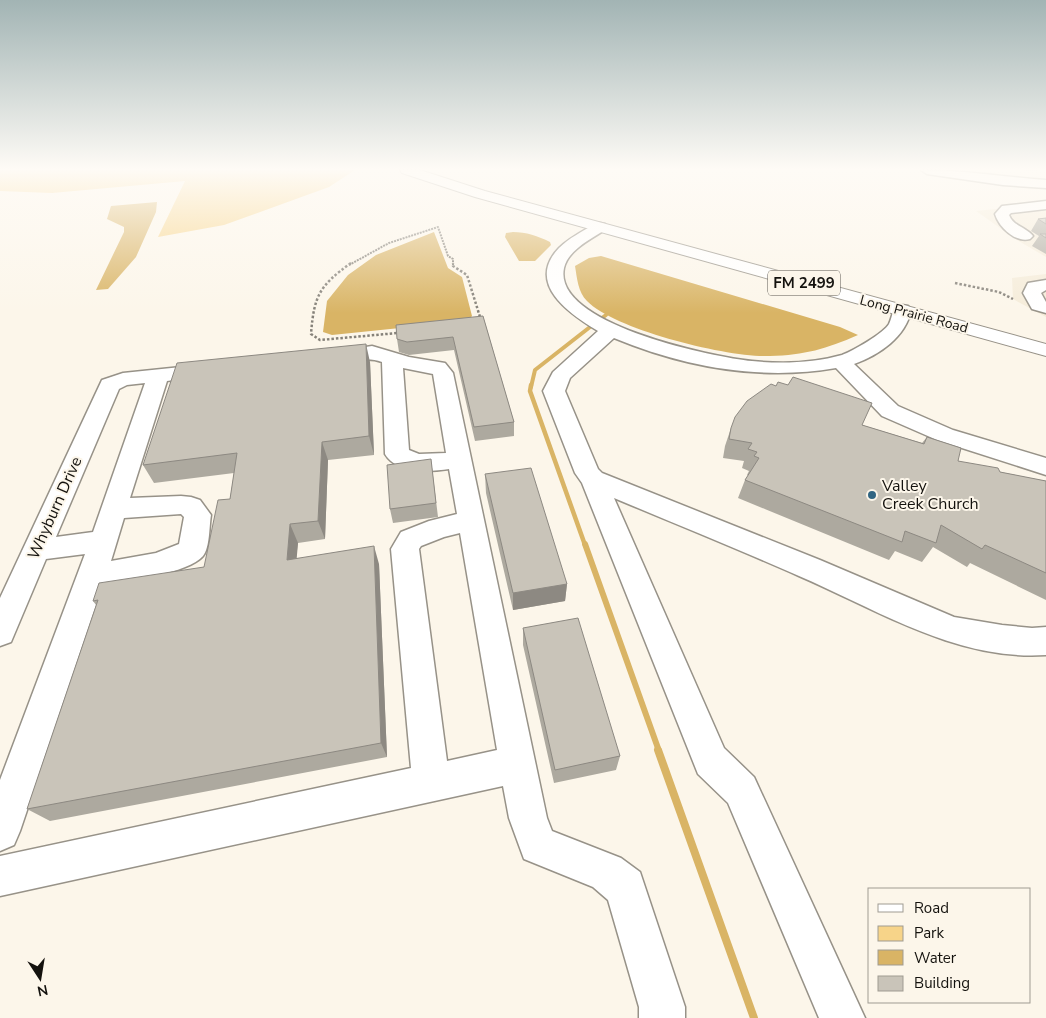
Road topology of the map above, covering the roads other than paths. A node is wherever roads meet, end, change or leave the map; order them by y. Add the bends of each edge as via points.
1 (583, 218) edge
2 (589, 218) edge
3 (1003, 218) edge
4 (607, 223) junction
5 (1025, 236) dead end
6 (1046, 285) edge
7 (1046, 308) edge
8 (902, 310) junction
9 (610, 331) junction
10 (1046, 335) edge
11 (387, 347) junction
12 (1046, 350) edge
13 (309, 359) edge
14 (840, 362) junction
15 (233, 368) edge
16 (158, 376) junction
17 (459, 459) junction
18 (1046, 467) edge
19 (593, 479) junction
20 (114, 509) junction
21 (471, 521) junction
22 (103, 541) junction
23 (36, 550) junction
24 (92, 575) junction
25 (0, 632) edge
26 (1046, 641) edge
27 (518, 764) junction
28 (431, 783) junction
29 (0, 830) edge
30 (0, 876) edge
31 (662, 1018) edge
32 (842, 1018) edge

1 - 4 main road, Long Prairie Road / FM 2499
2 - 4 main road, Long Prairie Road / FM 2499
3 - 5 street via 1005,223
4 - 8 main road, Long Prairie Road / FM 2499
4 - 9 street via 561,255 555,273 558,288 575,309
4 - 10 main road, Long Prairie Road / FM 2499
6 - 7 street via 1034,286 1032,293 1038,304
8 - 12 main road, Long Prairie Road / FM 2499
8 - 14 street via 898,327 867,351
9 - 14 street via 710,361 752,367 798,367
9 - 19 street via 560,376 554,390 587,474
11 - 13 street via 372,352
11 - 17 street via 407,363 438,367 443,373
11 - 17 street via 397,454 415,463
14 - 18 street via 890,411 945,435
15 - 16 street
16 - 20 street
16 - 23 street, Whyburn Drive via 123,379 110,385
17 - 21 street
19 - 26 street via 951,630 1002,639
19 - 32 street via 711,761 741,790
20 - 22 street
20 - 24 street via 191,507 198,515 192,550 162,564
21 - 27 street
21 - 28 street via 411,539 405,549
22 - 23 street
22 - 24 street
23 - 25 street, Whyburn Drive
24 - 29 street
27 - 28 street
27 - 31 street via 528,818 538,845 607,872 625,888 662,1007
28 - 30 street

